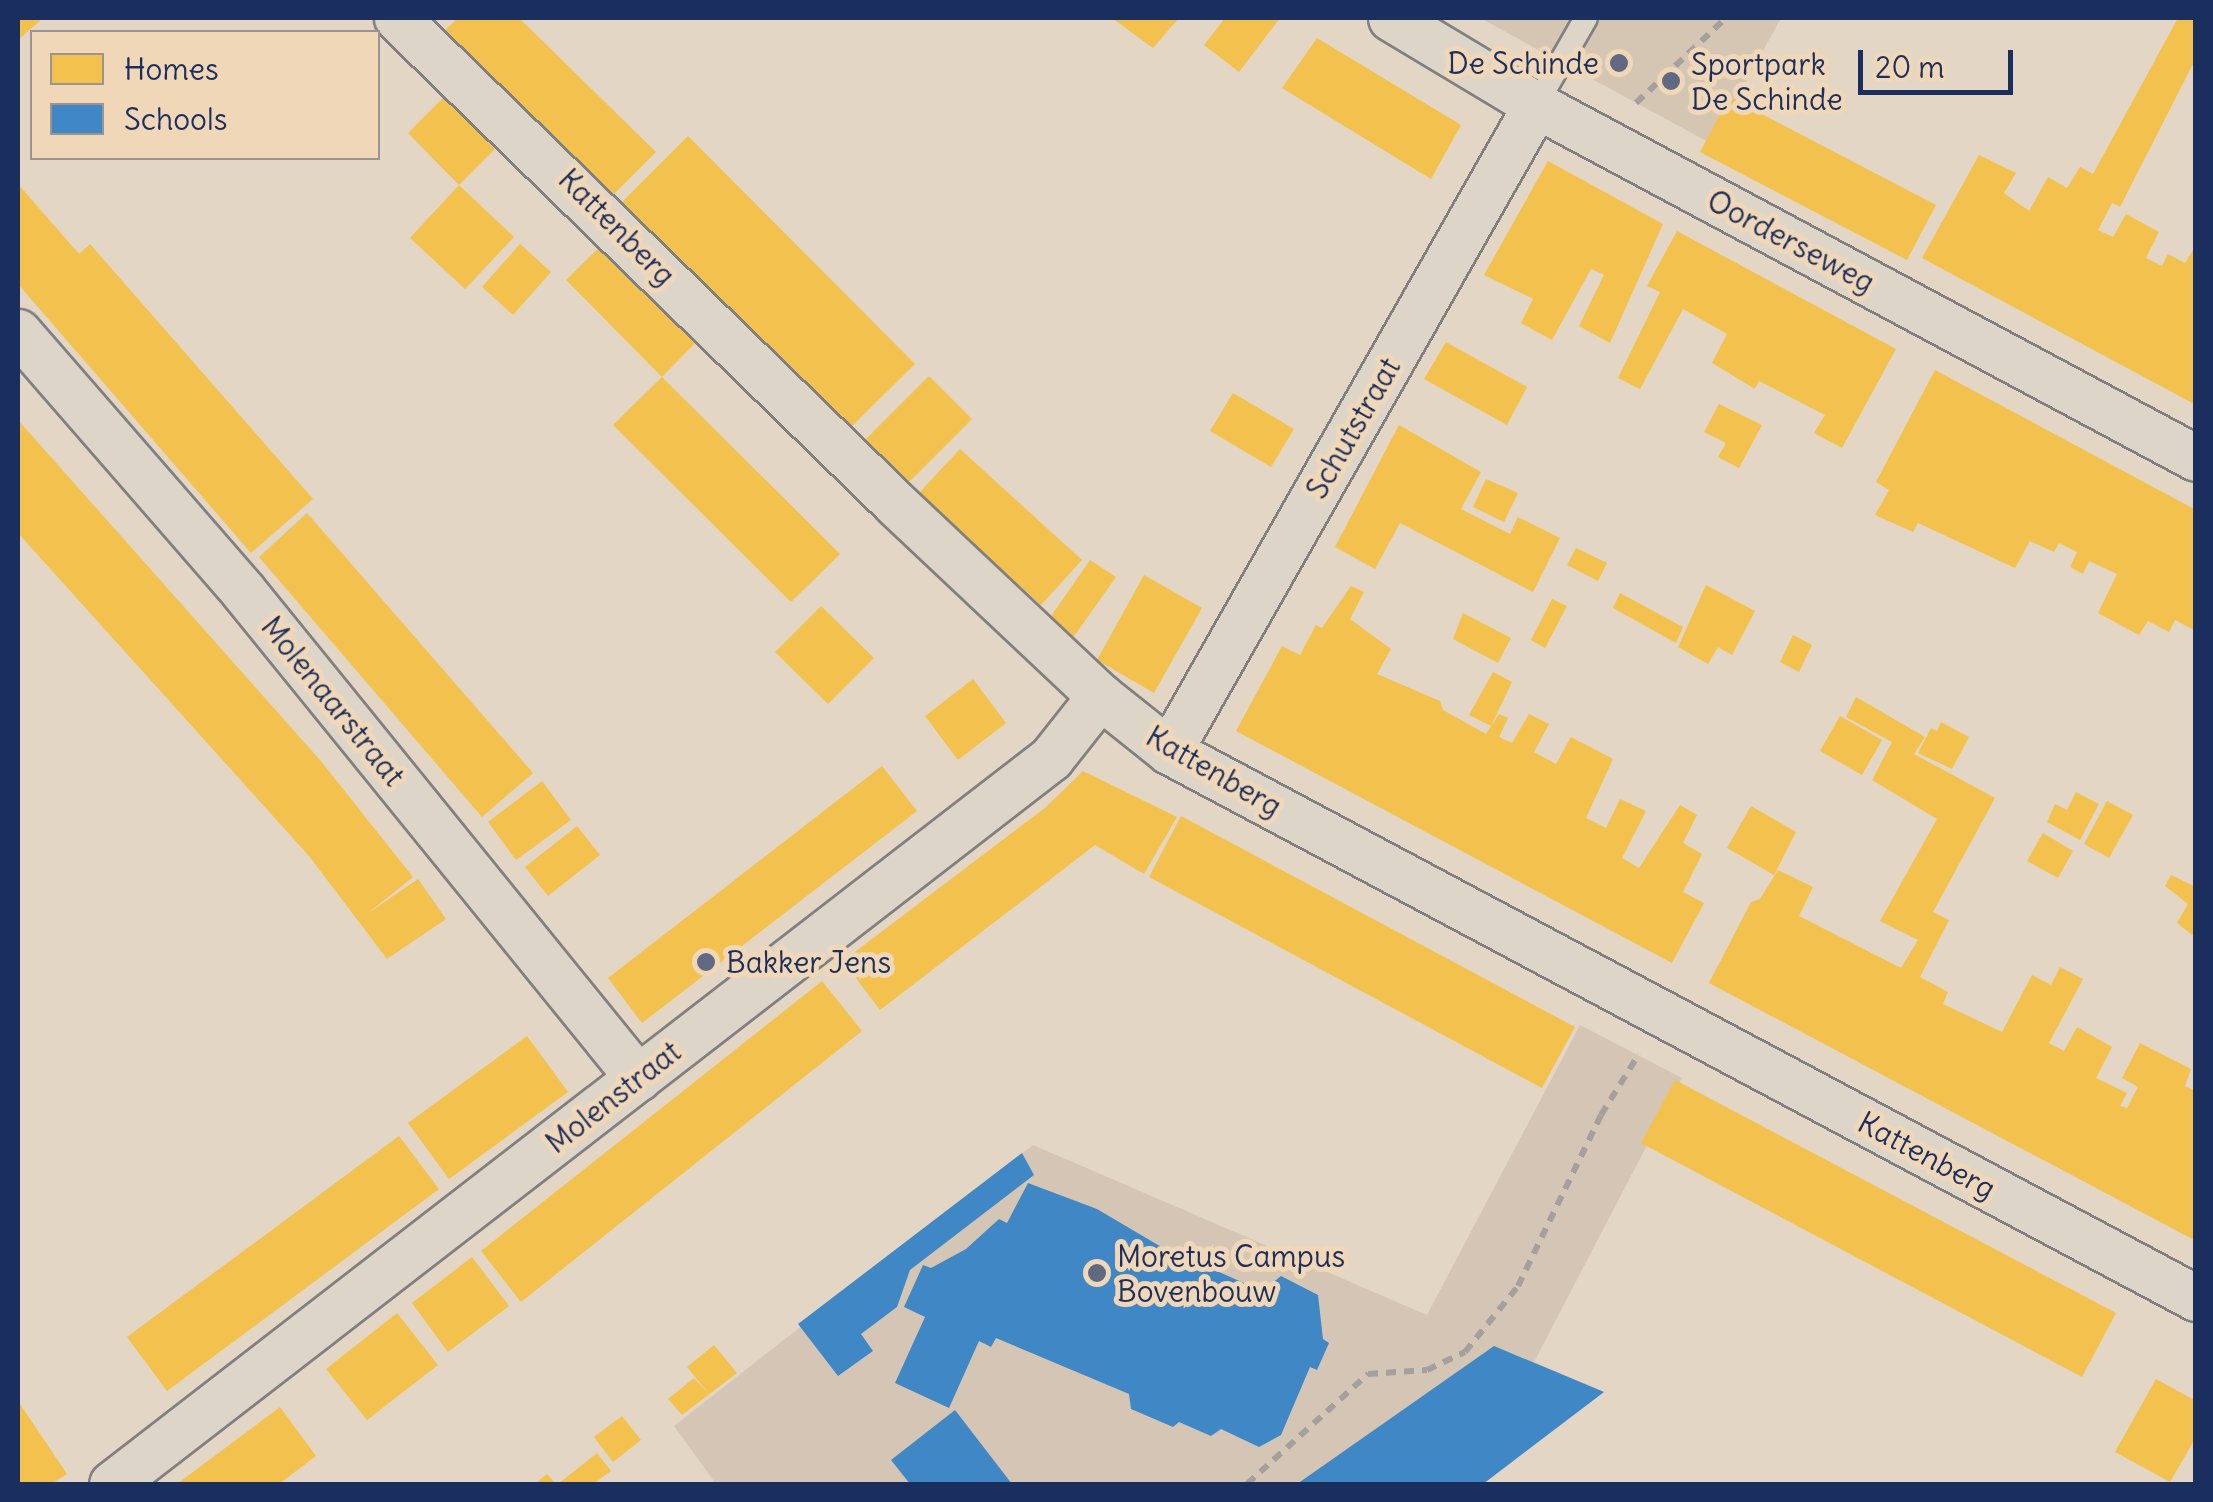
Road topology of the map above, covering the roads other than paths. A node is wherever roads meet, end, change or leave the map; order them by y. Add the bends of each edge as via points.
1 (396, 18) edge
2 (1391, 18) edge
3 (1586, 18) edge
4 (1536, 104) junction
5 (18, 332) edge
6 (2196, 458) edge
7 (1100, 696) junction
8 (1169, 751) junction
9 (638, 1078) junction
10 (2196, 1298) edge
11 (112, 1484) edge

1 - 7 street, Kattenberg
2 - 4 street, Oorderseweg
3 - 4 lane
4 - 6 street, Oorderseweg
4 - 8 street, Schutstraat
5 - 9 street, Molenaarstraat via 244,591
7 - 8 street, Kattenberg
7 - 9 street, Molenstraat via 1052,758
8 - 10 street, Kattenberg
9 - 11 street, Molenstraat

